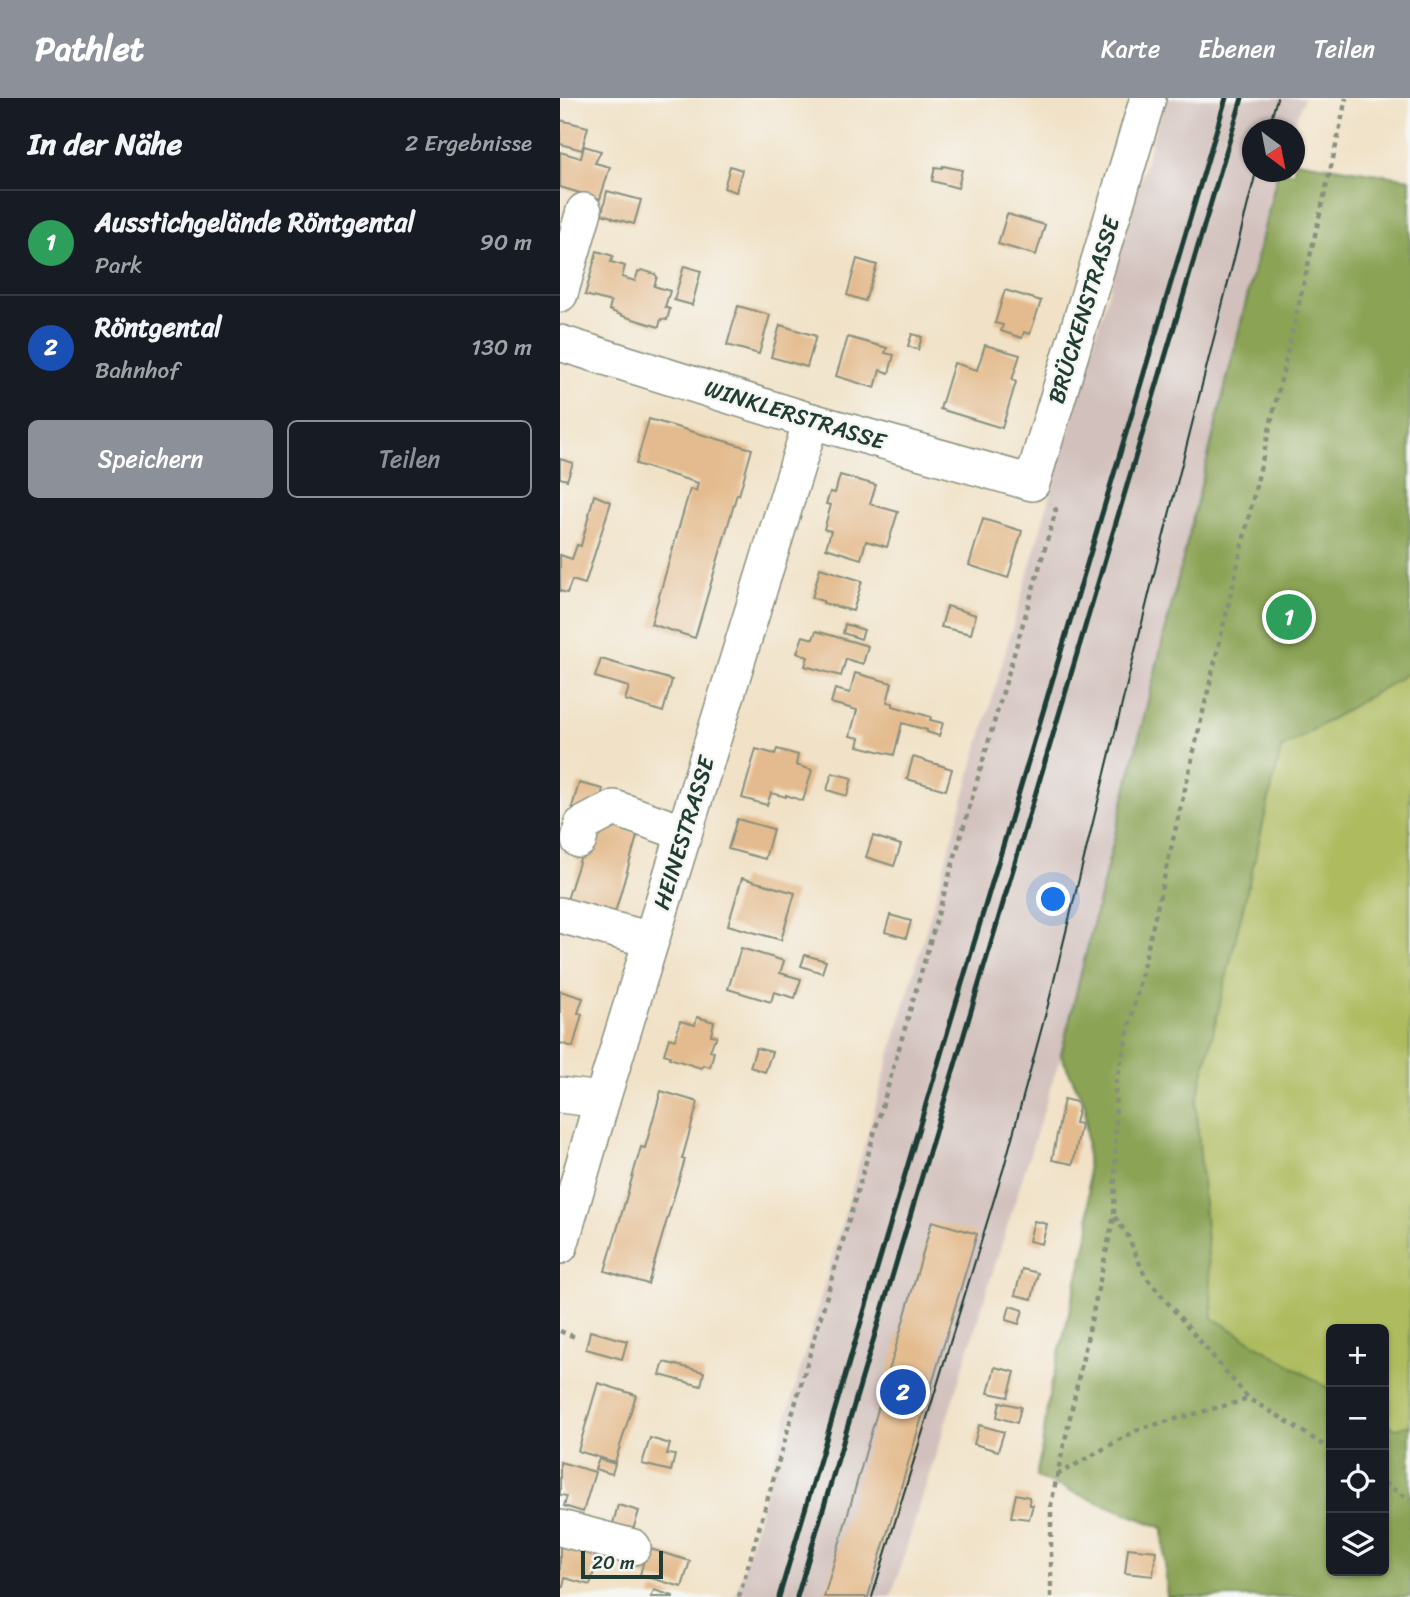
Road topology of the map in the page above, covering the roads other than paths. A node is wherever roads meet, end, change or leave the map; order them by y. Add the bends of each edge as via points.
1 (1148, 98) edge
2 (584, 211) dead end
3 (560, 294) edge
4 (560, 343) edge
5 (811, 421) junction
6 (1032, 483) joint
7 (684, 833) junction
8 (579, 840) dead end
9 (561, 900) edge
10 (651, 940) junction
11 (560, 1095) edge
12 (602, 1100) junction
13 (560, 1246) edge
14 (560, 1528) edge
15 (633, 1547) dead end

1 - 6 street, BRÜCKENSTRASSE
2 - 3 street
4 - 5 street, WINKLERSTRASSE
5 - 6 street, WINKLERSTRASSE
5 - 7 street, HEINESTRASSE
7 - 8 street via 614,808 582,825
7 - 10 street, HEINESTRASSE
9 - 10 street
10 - 12 street, HEINESTRASSE
11 - 12 street
12 - 13 street, HEINESTRASSE
14 - 15 street

